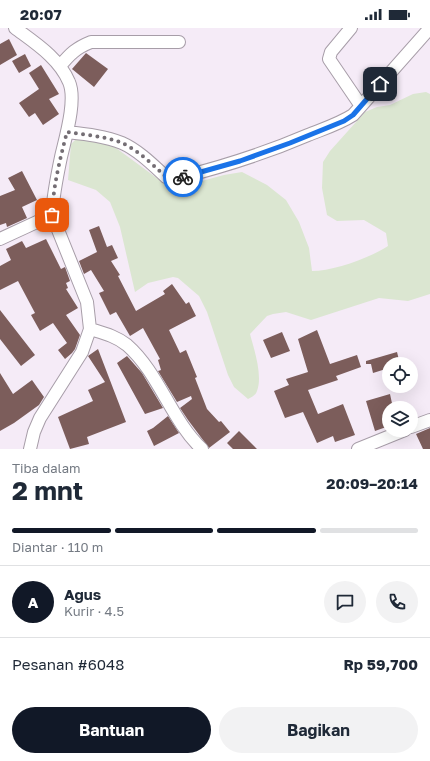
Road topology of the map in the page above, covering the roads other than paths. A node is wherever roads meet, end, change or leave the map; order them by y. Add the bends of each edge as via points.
1 (15, 28) edge
2 (430, 28) edge
3 (345, 31) edge
4 (179, 42) dead end
5 (60, 66) junction
6 (361, 106) junction
7 (67, 132) junction
8 (52, 215) junction
9 (0, 239) edge
10 (90, 329) junction
11 (430, 420) edge
12 (418, 425) edge
13 (388, 437) edge
14 (29, 448) edge
15 (202, 449) edge
16 (358, 449) edge

1 - 5 street
2 - 6 street
3 - 6 street via 329,59
4 - 5 street via 91,42 80,46
5 - 7 street via 70,83 71,101
6 - 7 street via 344,121 290,143 240,161 171,179 122,143 99,136
7 - 8 street via 52,203
8 - 9 street
8 - 10 street via 87,302
10 - 14 street via 82,352 40,418
10 - 15 street via 111,335 138,357 186,431
11 - 12 street
13 - 16 street

